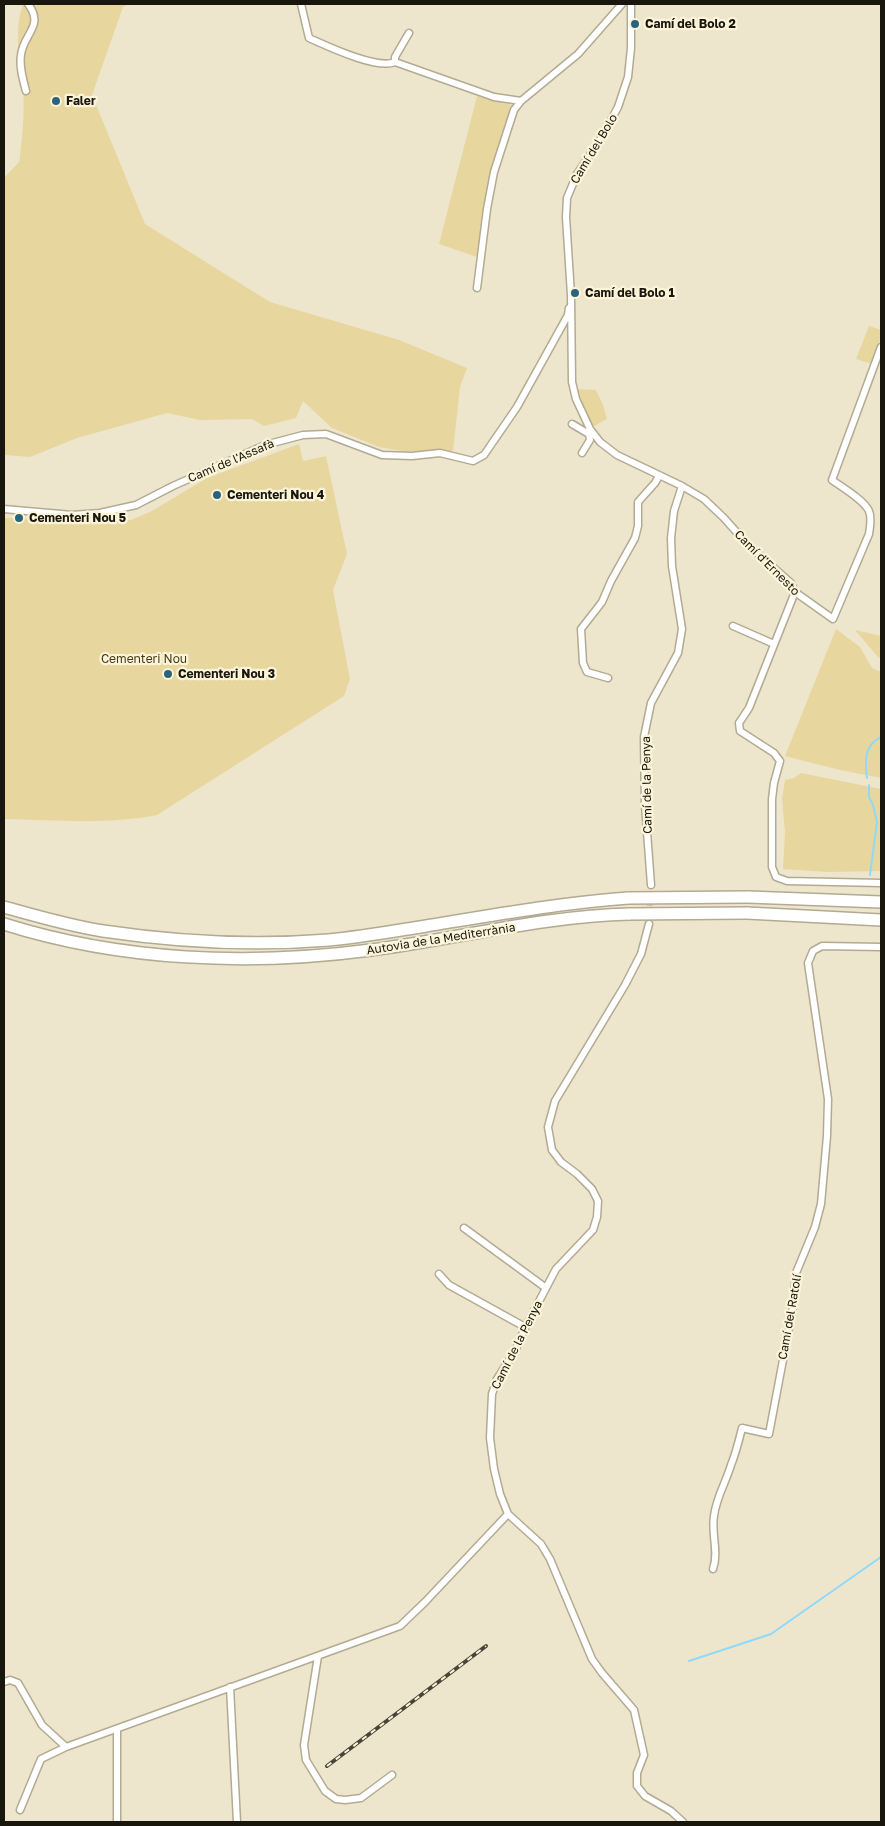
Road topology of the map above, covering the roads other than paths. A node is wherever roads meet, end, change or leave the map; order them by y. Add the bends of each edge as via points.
1 (28, 4) edge
2 (302, 4) edge
3 (622, 4) edge
4 (631, 4) edge
5 (409, 33) dead end
6 (395, 62) junction
7 (26, 91) dead end
8 (521, 101) junction
9 (477, 288) dead end
10 (571, 295) junction
11 (881, 347) edge
12 (572, 424) dead end
13 (589, 434) junction
14 (598, 439) junction
15 (582, 453) dead end
16 (659, 476) junction
17 (682, 486) junction
18 (4, 509) edge
19 (795, 592) junction
20 (733, 626) dead end
21 (774, 644) junction
22 (608, 678) dead end
23 (881, 883) edge
24 (651, 885) tunnel mouth
25 (881, 902) edge
26 (4, 907) edge
27 (881, 920) edge
28 (4, 924) edge
29 (649, 924) tunnel mouth
30 (881, 947) edge
31 (464, 1228) dead end
32 (439, 1274) dead end
33 (546, 1288) junction
34 (525, 1327) junction
35 (508, 1514) junction
36 (713, 1569) dead end
37 (318, 1656) junction
38 (4, 1682) edge
39 (230, 1687) junction
40 (116, 1729) junction
41 (66, 1747) junction
42 (392, 1775) dead end
43 (20, 1810) dead end
44 (117, 1822) edge
45 (237, 1822) edge
46 (683, 1822) edge

1 - 7 street via 35,17 20,55
2 - 6 street via 309,38 361,59 389,64
3 - 8 street via 578,54
4 - 10 street, Camí del Bolo via 631,48 626,85 618,107 576,174 566,198
5 - 6 street
6 - 8 street via 494,97
8 - 9 street via 508,125 494,172
10 - 14 street, Camí d'Ernesto via 572,382 582,414
10 - 18 street, Camí de l'Assafà via 568,315 517,407 484,455 473,461 440,453 382,455 326,434 303,435 266,445 136,505 72,515
11 - 19 street, Camí d'Ernesto via 832,480 869,510 869,534 833,619
12 - 13 street
13 - 14 street
13 - 15 street via 590,440
14 - 16 street, Camí d'Ernesto via 617,455
16 - 17 street, Camí d'Ernesto
16 - 22 street via 638,502 638,526 632,544 602,602 581,629 583,663 587,672
17 - 19 street, Camí d'Ernesto via 704,499 791,584
17 - 24 street, Camí de la Penya via 674,511 671,538 682,629 678,653 651,702 644,737
19 - 21 street
20 - 21 street
21 - 23 street via 749,708 739,723 740,730 780,760 772,799 772,867 776,877 787,881
25 - 26 highway, Autovia de la Mediterrània, bridge via 748,897 588,900 330,940 278,942 207,942 102,931
27 - 28 highway, Autovia de la Mediterrània, bridge via 747,914 607,914 372,950 278,958 210,958 113,949
29 - 33 street, Camí de la Penya via 641,954 626,986 555,1101 548,1127 552,1150 592,1189 598,1201 593,1230 556,1269
30 - 36 street, Camí del Ratolí via 822,946 813,951 808,963 828,1098 821,1204 796,1273 793,1307 769,1434 742,1428 714,1517 716,1560
31 - 33 street
32 - 34 street via 449,1285
33 - 34 street, Camí de la Penya
34 - 35 street, Camí de la Penya via 492,1394 490,1438 494,1469
35 - 37 street via 400,1626
35 - 46 street, Camí de la Penya via 542,1544 592,1659 634,1710 644,1755 637,1773 637,1786 645,1796
37 - 39 street
37 - 42 street via 304,1745 306,1760 325,1791 336,1799 360,1798
38 - 41 street via 18,1683 42,1726
39 - 40 street
39 - 45 street
40 - 41 street
40 - 44 street
41 - 43 street via 41,1760

